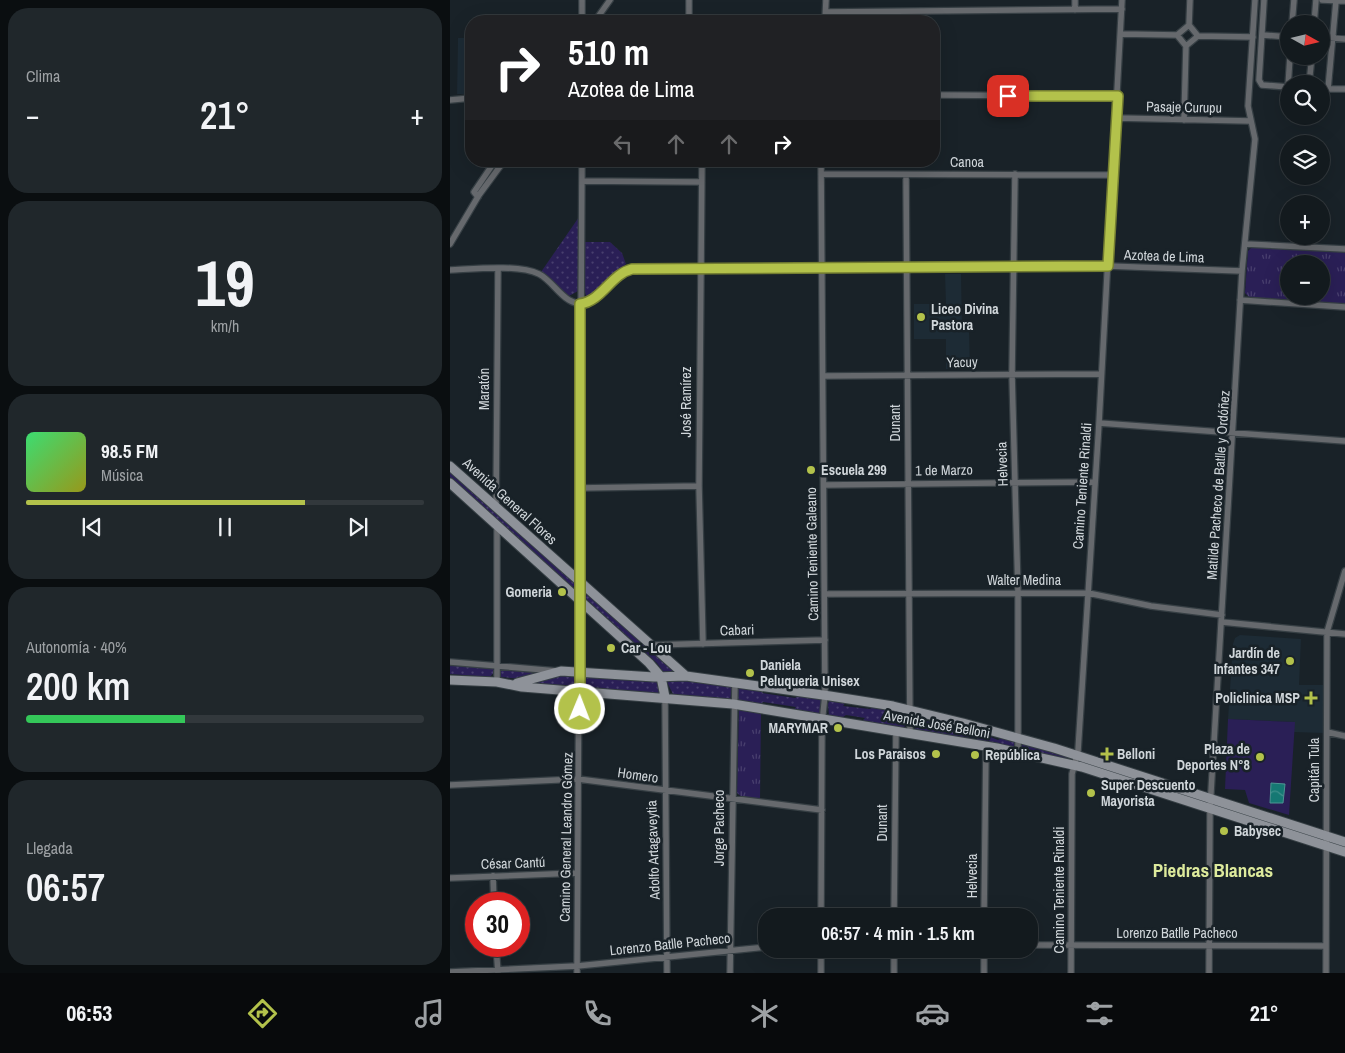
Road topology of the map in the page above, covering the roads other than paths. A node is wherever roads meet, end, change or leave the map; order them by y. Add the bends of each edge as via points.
1 (582, 0) edge
2 (610, 0) edge
3 (689, 0) edge
4 (826, 0) edge
5 (1075, 0) edge
6 (1122, 0) edge
7 (1190, 0) edge
8 (1255, 0) edge
9 (1264, 0) edge
10 (1294, 0) edge
11 (1316, 0) edge
12 (1322, 0) edge
13 (1341, 1) edge
14 (1122, 9) junction
15 (1075, 10) junction
16 (826, 12) joint
17 (582, 15) edge
18 (599, 15) edge
19 (689, 15) edge
20 (1293, 15) edge
21 (1315, 15) edge
22 (1189, 25) junction
23 (1122, 34) junction
24 (1176, 35) junction
25 (1263, 35) junction
26 (1198, 36) junction
27 (1280, 36) edge
28 (1253, 37) junction
29 (1332, 38) junction
30 (1345, 38) edge
31 (1186, 46) junction
32 (1289, 65) edge
33 (1326, 75) edge
34 (1330, 89) edge
35 (1345, 89) edge
36 (940, 95) edge
37 (1118, 96) junction
38 (465, 99) edge
39 (450, 100) edge
40 (1117, 118) junction
41 (1184, 120) junction
42 (1250, 120) junction
43 (491, 167) edge
44 (500, 167) edge
45 (582, 167) edge
46 (702, 167) edge
47 (821, 167) edge
48 (821, 174) junction
49 (1015, 174) junction
50 (906, 175) junction
51 (1113, 175) junction
52 (582, 181) junction
53 (701, 182) junction
54 (478, 197) junction
55 (450, 244) edge
56 (1246, 244) junction
57 (1345, 250) edge
58 (1015, 266) junction
59 (1108, 266) junction
60 (907, 267) junction
61 (701, 268) junction
62 (821, 268) junction
63 (498, 269) junction
64 (450, 270) edge
65 (1242, 271) junction
66 (1240, 300) junction
67 (580, 304) junction
68 (1345, 307) edge
69 (1012, 374) junction
70 (1102, 374) junction
71 (907, 375) junction
72 (823, 376) junction
73 (1099, 423) junction
74 (1234, 432) junction
75 (1345, 441) edge
76 (450, 466) edge
77 (1016, 482) junction
78 (1095, 482) junction
79 (450, 483) edge
80 (908, 483) junction
81 (824, 485) junction
82 (699, 486) junction
83 (579, 488) junction
84 (496, 508) junction
85 (497, 526) junction
86 (1345, 571) edge
87 (579, 581) junction
88 (909, 593) junction
89 (1018, 593) junction
90 (1088, 593) junction
91 (825, 594) junction
92 (580, 599) junction
93 (1222, 615) junction
94 (1222, 622) junction
95 (1327, 632) junction
96 (1345, 634) edge
97 (825, 640) junction
98 (702, 644) junction
99 (650, 646) junction
100 (450, 662) edge
101 (497, 665) junction
102 (559, 671) junction
103 (580, 673) junction
104 (686, 676) junction
105 (661, 677) junction
106 (450, 680) edge
107 (497, 682) junction
108 (735, 682) junction
109 (512, 683) junction
110 (580, 691) junction
111 (825, 695) junction
112 (665, 697) junction
113 (734, 704) junction
114 (909, 710) junction
115 (823, 718) junction
116 (896, 730) junction
117 (910, 732) junction
118 (1327, 732) junction
119 (1345, 736) edge
120 (1018, 738) junction
121 (986, 746) junction
122 (1018, 753) junction
123 (1077, 755) junction
124 (1074, 766) junction
125 (578, 779) junction
126 (450, 785) edge
127 (664, 791) junction
128 (732, 799) junction
129 (1211, 804) junction
130 (822, 810) junction
131 (1327, 836) junction
132 (1345, 842) edge
133 (1326, 846) junction
134 (1345, 852) edge
135 (578, 873) junction
136 (493, 876) junction
137 (450, 878) edge
138 (494, 892) edge
139 (821, 908) edge
140 (894, 908) edge
141 (984, 908) edge
142 (1038, 945) edge
143 (1071, 945) junction
144 (1209, 946) junction
145 (1326, 946) junction
146 (758, 948) edge
147 (730, 950) junction
148 (497, 957) edge
149 (667, 957) junction
150 (821, 958) edge
151 (894, 958) edge
152 (984, 958) edge
153 (577, 970) edge
154 (498, 971) edge
155 (450, 972) edge
156 (667, 973) edge
157 (730, 973) edge
158 (821, 973) edge
159 (894, 973) edge
160 (984, 973) edge
161 (1071, 973) edge
162 (1209, 973) edge
163 (1326, 973) edge

1 - 17 street
2 - 18 street
3 - 19 street
4 - 16 street
5 - 15 street
6 - 14 street, Camino Teniente Rinaldi
7 - 22 street
8 - 28 street, Matilde Pacheco de Batlle y Ordóñez
9 - 25 street
10 - 20 street
11 - 21 street
12 - 13 street
13 - 29 street
14 - 15 street
14 - 23 street, Camino Teniente Rinaldi
15 - 16 street
22 - 24 street
22 - 26 street
23 - 24 street
23 - 37 street, Camino Teniente Rinaldi
24 - 31 street
25 - 27 street
25 - 32 street via 1259,80 1262,85 1288,87
26 - 28 street
26 - 31 street
28 - 42 street, Matilde Pacheco de Batlle y Ordóñez via 1248,106
29 - 30 street
29 - 33 street
31 - 41 street
34 - 35 street
36 - 37 street
37 - 40 street, Camino Teniente Rinaldi
38 - 39 street
40 - 41 street, Pasaje Curupu
40 - 51 street, Camino Teniente Rinaldi
41 - 42 street, Pasaje Curupu
42 - 56 street, Matilde Pacheco de Batlle y Ordóñez via 1255,139
43 - 54 street via 474,192
44 - 54 street
45 - 52 street, Camino General Leandro Gómez
46 - 53 street, José Ramírez
47 - 48 street, Camino Teniente Galeano
48 - 50 street, Canoa
48 - 62 street, Camino Teniente Galeano
49 - 50 street, Canoa
49 - 51 street, Canoa
49 - 58 street, Helvecia
50 - 60 street, Dunant
51 - 59 street, Camino Teniente Rinaldi
52 - 53 street
52 - 67 street, Camino General Leandro Gómez
53 - 61 street, José Ramírez
54 - 55 street
56 - 57 street
56 - 65 street, Matilde Pacheco de Batlle y Ordóñez
58 - 59 street, Azotea de Lima
58 - 60 street, Azotea de Lima
58 - 69 street, Helvecia
59 - 65 street, Azotea de Lima
59 - 70 street, Camino Teniente Rinaldi
60 - 62 street, Azotea de Lima
60 - 71 street, Dunant
61 - 62 street, Azotea de Lima
61 - 67 street, Azotea de Lima via 628,269 592,300
61 - 82 street, José Ramírez
62 - 72 street, Camino Teniente Galeano
63 - 64 street
63 - 67 street via 535,272 568,300
63 - 84 street, Maratón
65 - 66 street, Matilde Pacheco de Batlle y Ordóñez
66 - 68 street
66 - 74 street, Matilde Pacheco de Batlle y Ordóñez
67 - 83 street, Camino General Leandro Gómez
69 - 70 street, Yacuy
69 - 71 street, Yacuy
69 - 77 street, Helvecia
70 - 73 street, Camino Teniente Rinaldi
71 - 72 street, Yacuy
71 - 80 street, Dunant
72 - 81 street, Camino Teniente Galeano
73 - 74 street
73 - 78 street, Camino Teniente Rinaldi
74 - 75 street
74 - 93 street, Matilde Pacheco de Batlle y Ordóñez
76 - 84 main road, Avenida General Flores
77 - 78 street, 1 de Marzo
77 - 80 street, 1 de Marzo
77 - 89 street, Helvecia
78 - 90 street, Camino Teniente Rinaldi
79 - 85 main road, Avenida General Flores
80 - 81 street, 1 de Marzo
80 - 88 street, Dunant
81 - 91 street, Camino Teniente Galeano
82 - 83 street
82 - 98 street, José Ramírez
83 - 87 street, Camino General Leandro Gómez
84 - 87 main road, Avenida General Flores
85 - 92 main road, Avenida General Flores
85 - 101 street
86 - 95 street, Capitán Tula
87 - 92 street, Camino General Leandro Gómez
87 - 99 main road, Avenida General Flores
88 - 89 street, Walter Medina
88 - 91 street, Walter Medina
88 - 114 street, Dunant
89 - 90 street, Walter Medina
89 - 120 street, Helvecia
90 - 93 street, Walter Medina via 1151,606
90 - 123 street, Camino Teniente Rinaldi
91 - 97 street, Camino Teniente Galeano
92 - 103 street, Camino General Leandro Gómez
92 - 105 main road, Avenida General Flores
93 - 94 street, Matilde Pacheco de Batlle y Ordóñez
94 - 95 street
94 - 129 street, Matilde Pacheco de Batlle y Ordóñez
95 - 96 street
95 - 118 street, Capitán Tula
97 - 98 street, Cabari
97 - 111 street, Camino Teniente Galeano
98 - 99 street, Cabari
99 - 104 main road, Avenida General Flores
100 - 101 street, Avenida José Belloni
101 - 102 street, Avenida José Belloni
101 - 107 street
102 - 103 main road, Avenida José Belloni
102 - 109 main road, Avenida José Belloni
103 - 105 main road, Avenida José Belloni
103 - 110 street, Camino General Leandro Gómez
104 - 105 main road, Avenida José Belloni
104 - 108 main road, Avenida José Belloni
105 - 112 main road, Avenida General Flores
106 - 107 main road, Avenida José Belloni
107 - 109 main road, Avenida José Belloni
108 - 111 main road, Avenida José Belloni
108 - 113 street, Jorge Pacheco
109 - 110 main road, Avenida José Belloni via 522,687
110 - 112 main road, Avenida José Belloni
110 - 125 street, Camino General Leandro Gómez
111 - 114 main road, Avenida José Belloni
111 - 115 street, Camino Teniente Galeano
112 - 113 main road, Avenida José Belloni
112 - 127 street, Adolfo Artagaveytia
113 - 115 main road, Avenida José Belloni
113 - 128 street, Jorge Pacheco
114 - 117 street, Dunant
114 - 120 main road, Avenida José Belloni
115 - 116 main road, Avenida José Belloni
115 - 130 street, Camino Teniente Galeano
116 - 117 main road, Avenida José Belloni
116 - 140 street, Dunant
117 - 121 main road, Avenida José Belloni
118 - 119 street
118 - 131 street, Capitán Tula
120 - 122 street, Helvecia
120 - 123 main road, Avenida José Belloni
121 - 122 main road, Avenida José Belloni
121 - 141 street, Helvecia
122 - 124 main road, Avenida José Belloni
123 - 124 street, Camino Teniente Rinaldi
123 - 129 main road, Avenida José Belloni
124 - 129 main road, Avenida José Belloni
124 - 143 street, Camino Teniente Rinaldi
125 - 126 street, Homero
125 - 127 street, Homero
125 - 135 street, Camino General Leandro Gómez
127 - 128 street, Homero
127 - 149 street, Adolfo Artagaveytia
128 - 130 street, Homero
128 - 147 street, Jorge Pacheco
129 - 131 main road, Avenida José Belloni
129 - 133 main road, Avenida José Belloni
129 - 144 street, Matilde Pacheco de Batlle y Ordóñez
130 - 139 street, Camino Teniente Galeano
131 - 132 main road, Avenida José Belloni
131 - 133 street, Capitán Tula
133 - 134 main road, Avenida José Belloni
133 - 145 street, Capitán Tula
135 - 136 street, César Cantú
135 - 153 street, Camino General Leandro Gómez
136 - 137 street, César Cantú
136 - 138 street
142 - 143 street, Lorenzo Batlle Pacheco
143 - 144 street, Lorenzo Batlle Pacheco
143 - 161 street, Camino Teniente Rinaldi
144 - 145 street, Lorenzo Batlle Pacheco
144 - 162 street, Matilde Pacheco de Batlle y Ordóñez
145 - 163 street, Capitán Tula
146 - 147 street, Lorenzo Batlle Pacheco
147 - 149 street, Lorenzo Batlle Pacheco
147 - 157 street, Jorge Pacheco
148 - 154 street
149 - 153 street, Lorenzo Batlle Pacheco
149 - 156 street, Adolfo Artagaveytia
150 - 158 street
151 - 159 street
152 - 160 street
153 - 154 street, Lorenzo Batlle Pacheco
154 - 155 street, Lorenzo Batlle Pacheco

